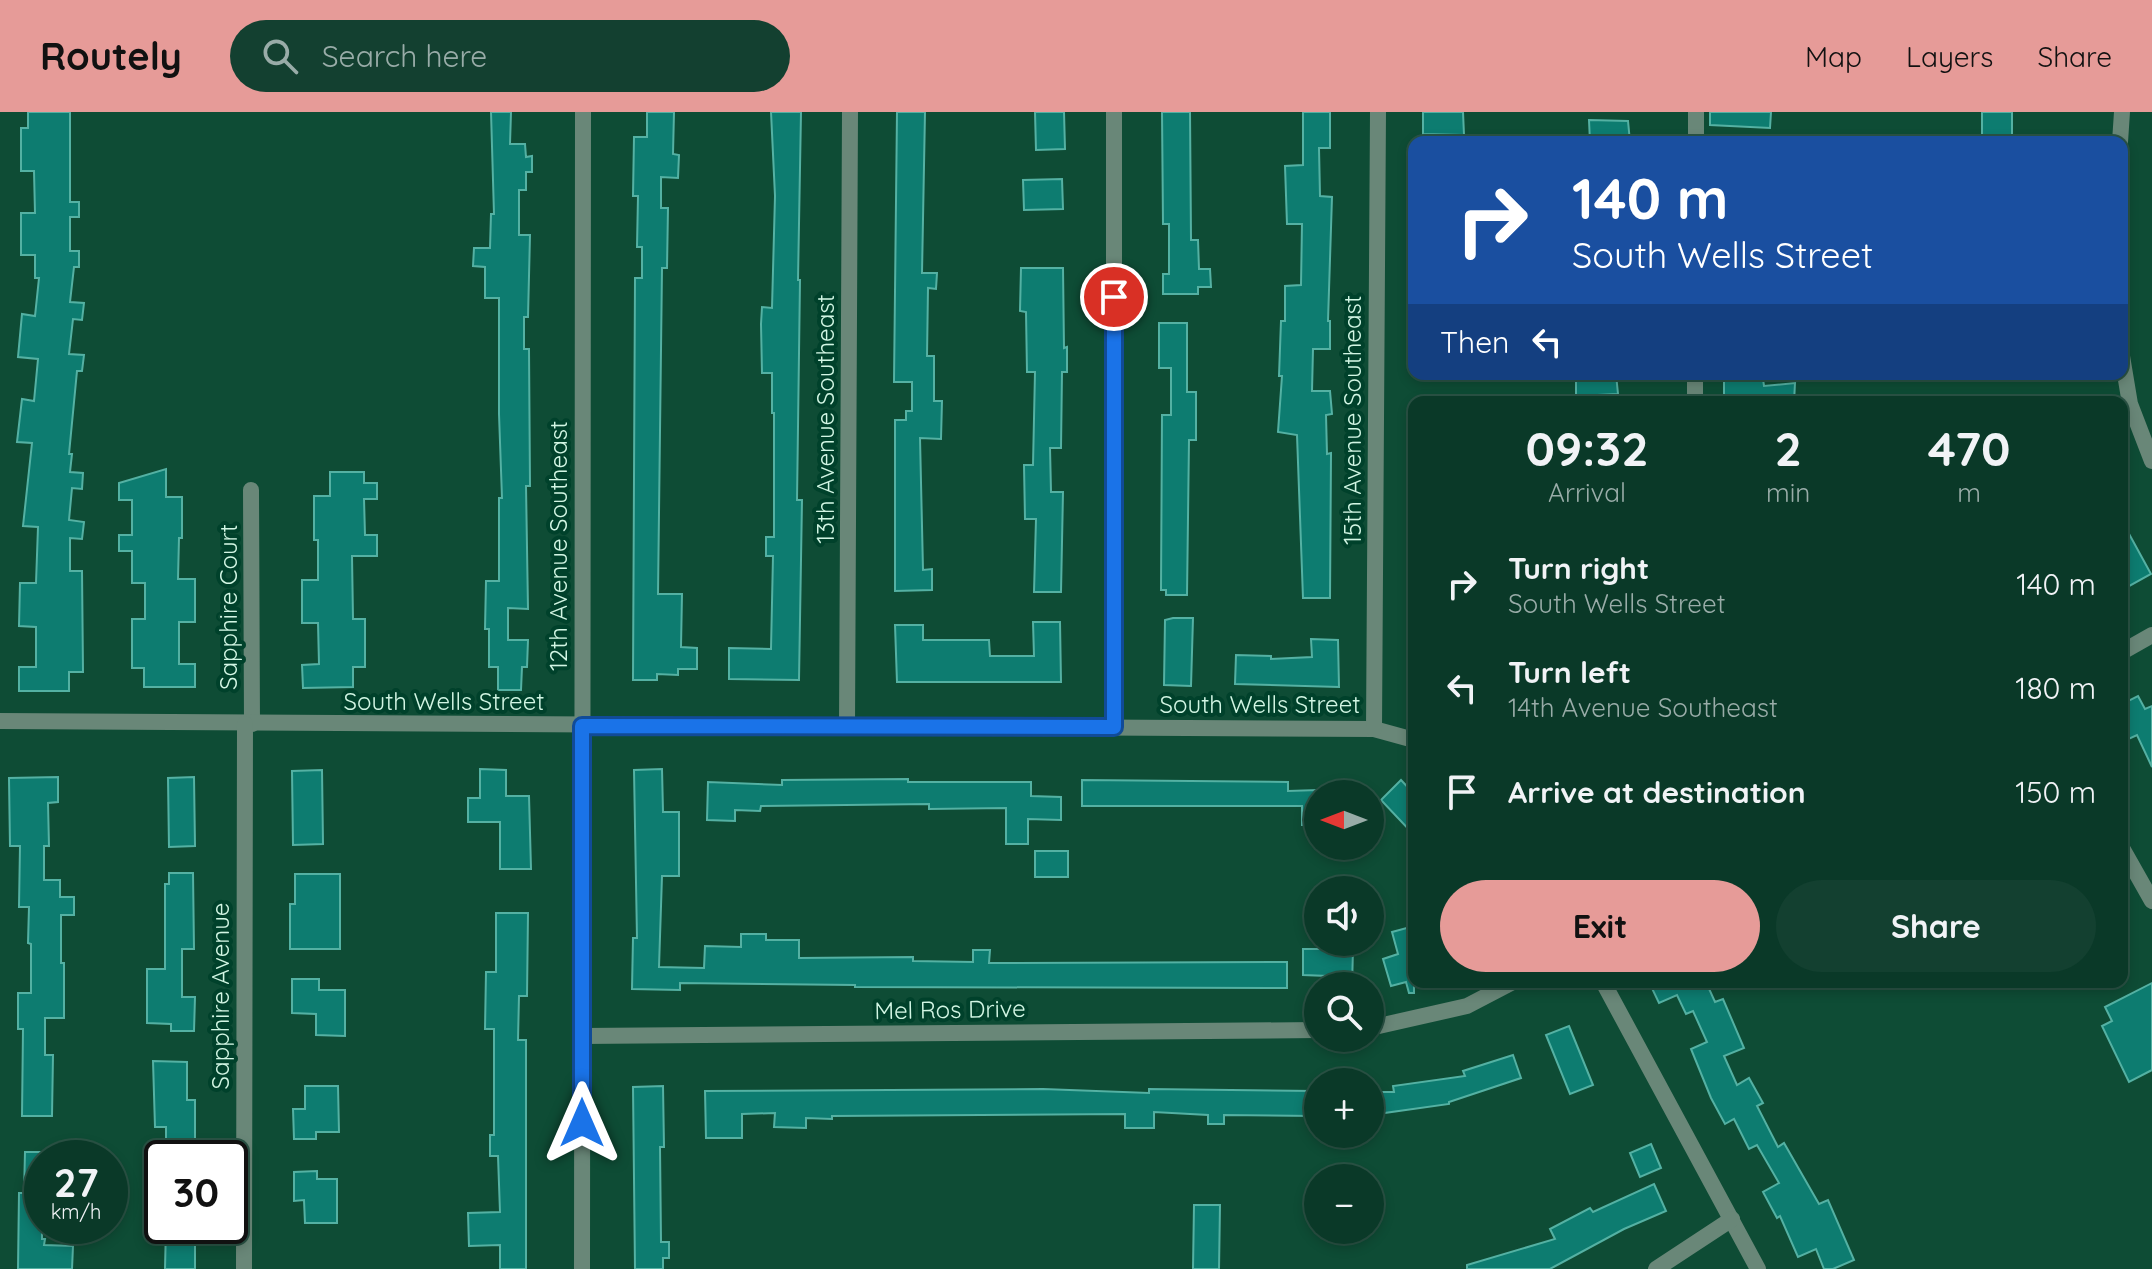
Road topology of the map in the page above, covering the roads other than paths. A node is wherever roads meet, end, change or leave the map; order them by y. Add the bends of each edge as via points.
1 (583, 112) edge
2 (850, 112) edge
3 (1114, 112) edge
4 (1378, 112) edge
5 (1696, 112) edge
6 (2122, 112) edge
7 (1696, 136) edge
8 (2120, 136) edge
9 (2126, 380) edge
10 (2152, 461) edge
11 (251, 490) dead end
12 (2152, 635) edge
13 (2128, 649) edge
14 (0, 721) edge
15 (249, 724) junction
16 (582, 726) junction
17 (847, 727) junction
18 (1114, 727) junction
19 (1374, 729) junction
20 (1408, 738) edge
21 (2128, 859) edge
22 (2152, 901) edge
23 (1502, 988) edge
24 (1606, 988) edge
25 (1384, 1025) edge
26 (1304, 1030) edge
27 (582, 1036) junction
28 (1732, 1219) junction
29 (244, 1269) edge
30 (582, 1269) edge
31 (1656, 1269) edge
32 (1758, 1269) edge

1 - 16 street, 12th Avenue Southeast
2 - 17 street, 13th Avenue Southeast
3 - 18 street
4 - 19 street, 15th Avenue Southeast
5 - 7 street
6 - 8 street
9 - 10 street
11 - 15 street, Sapphire Court
12 - 13 street
14 - 15 street, South Wells Street
15 - 16 street, South Wells Street
15 - 29 street, Sapphire Avenue
16 - 17 street, South Wells Street
16 - 27 street, 12th Avenue Southeast
17 - 18 street, South Wells Street
18 - 19 street, South Wells Street
19 - 20 street, South Wells Street
21 - 22 street
23 - 25 street via 1467,1006
24 - 28 street
26 - 27 street, Mel Ros Drive
27 - 30 street, 12th Avenue Southeast
28 - 31 street
28 - 32 street

